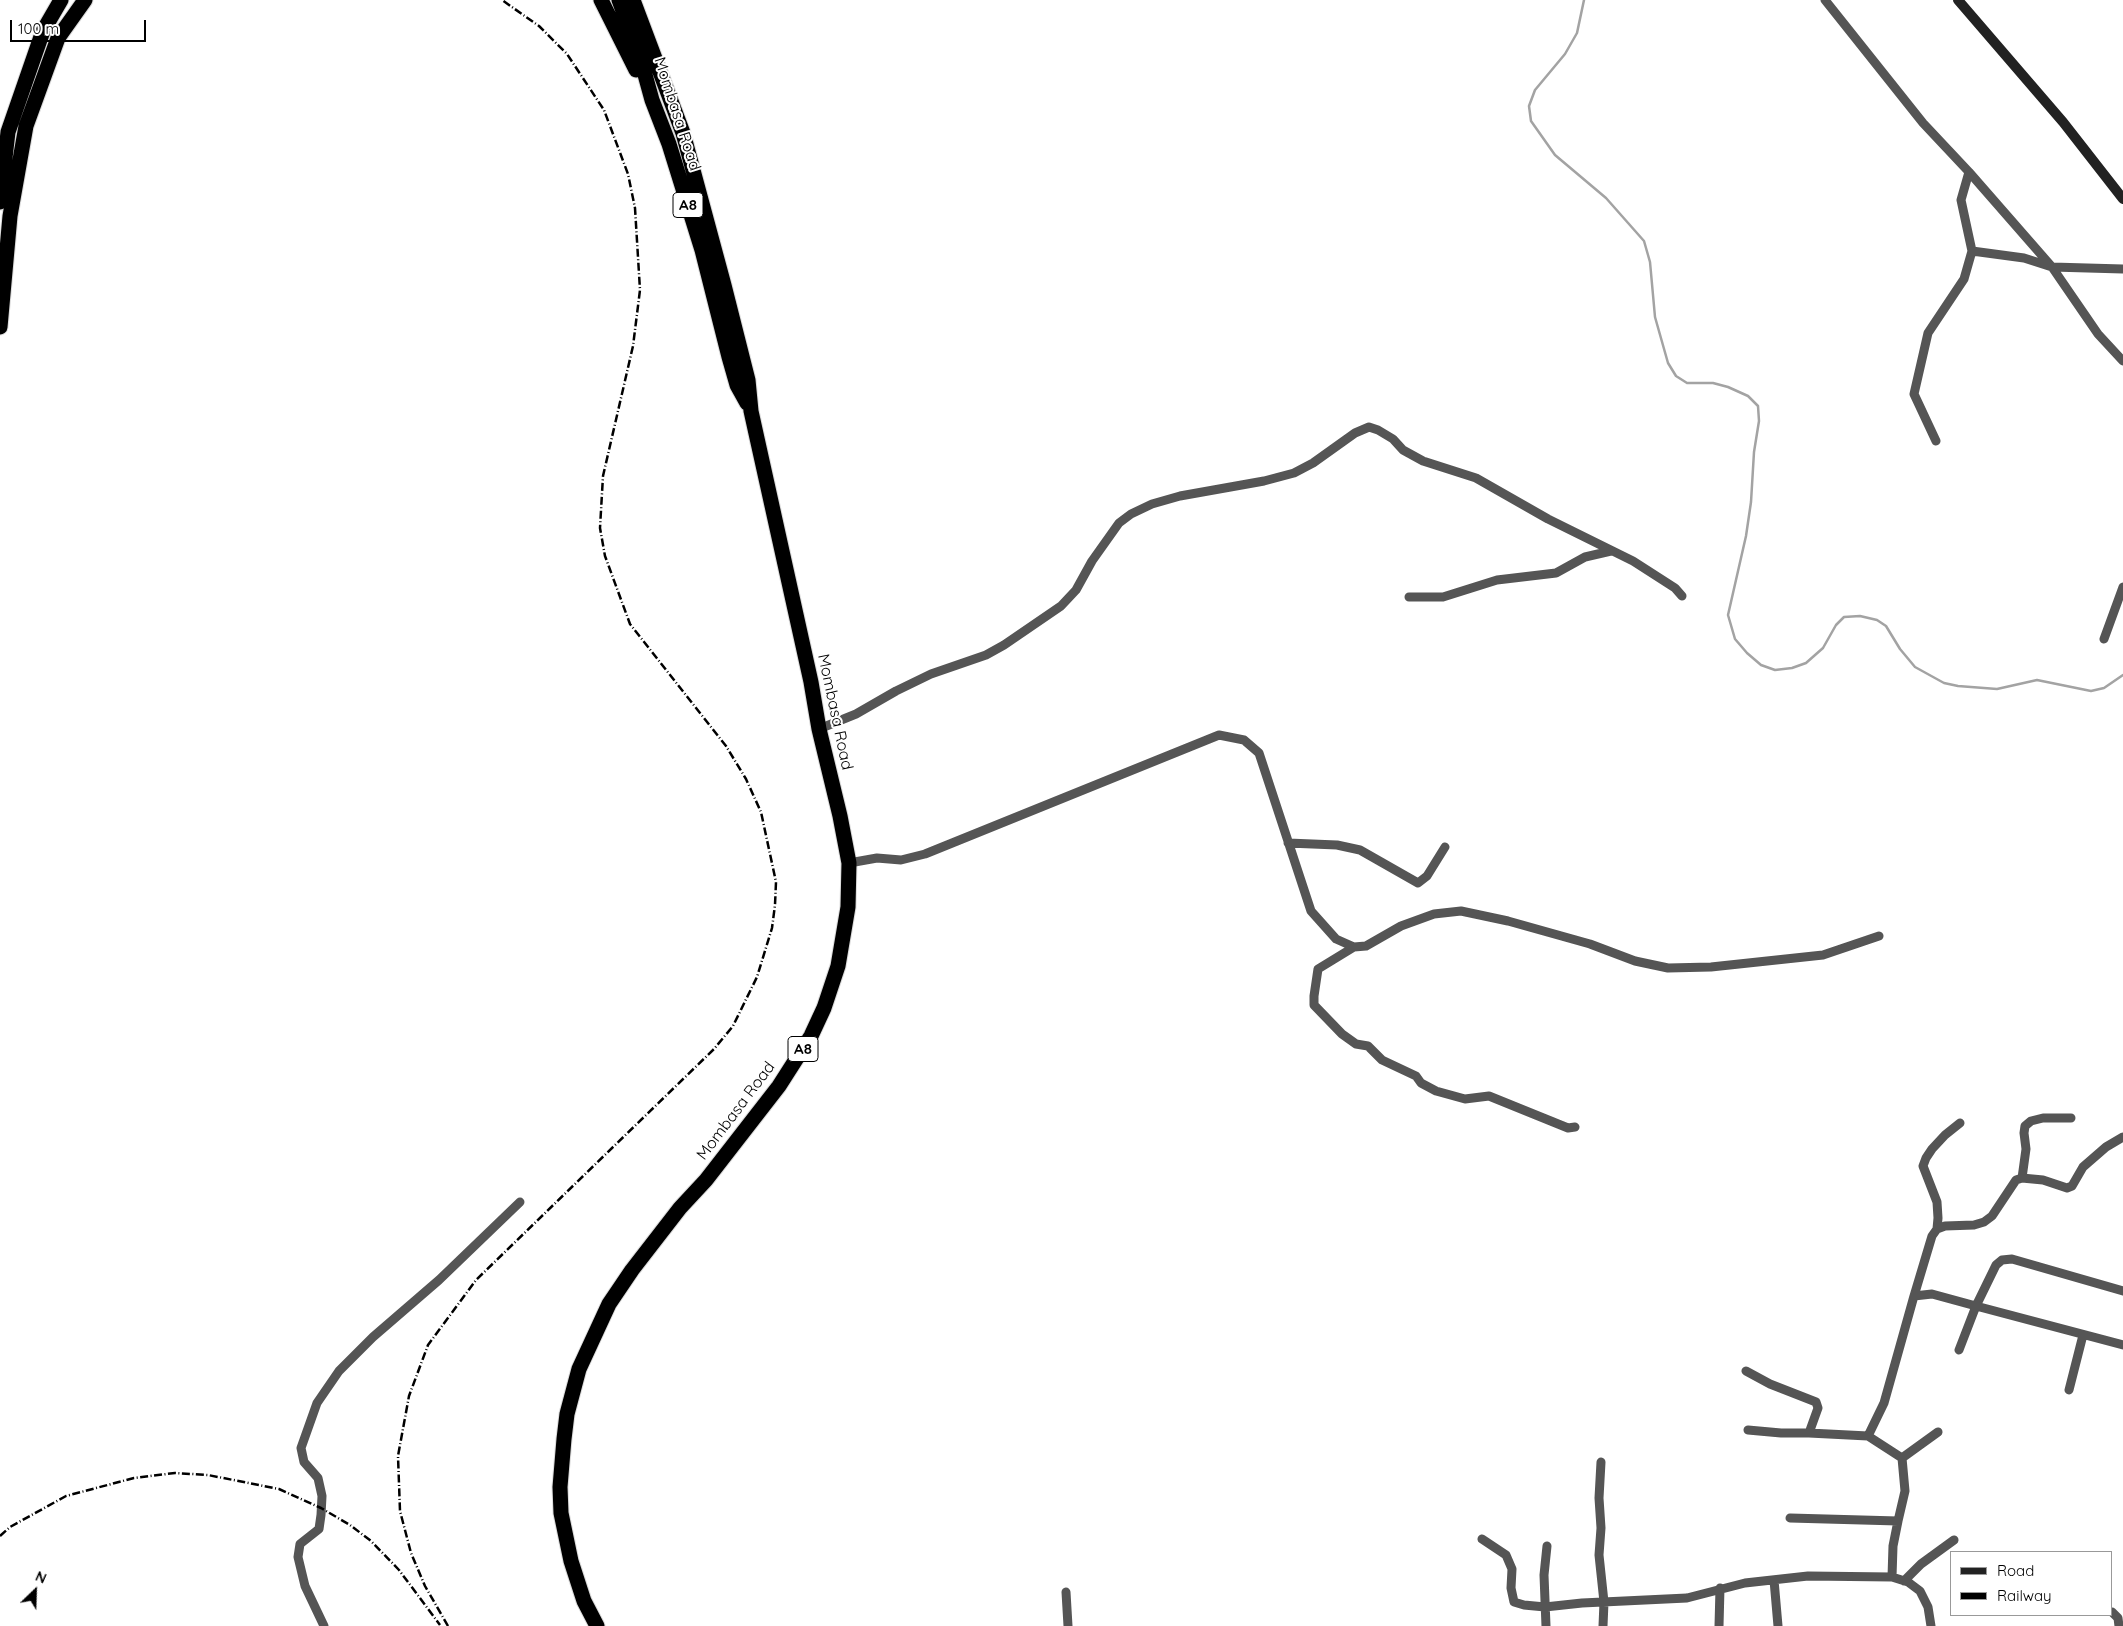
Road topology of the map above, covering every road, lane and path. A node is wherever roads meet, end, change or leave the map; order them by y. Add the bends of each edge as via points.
1 (61, 0) edge
2 (85, 0) edge
3 (601, 0) edge
4 (619, 0) edge
5 (633, 0) edge
6 (1825, 0) edge
7 (1958, 0) edge
8 (652, 100) junction
9 (1969, 172) junction
10 (2123, 199) edge
11 (0, 202) edge
12 (1972, 251) junction
13 (2052, 267) junction
14 (2123, 269) edge
15 (0, 327) edge
16 (2123, 361) edge
17 (751, 411) junction
18 (1936, 441) dead end
19 (1611, 551) junction
20 (2123, 587) edge
21 (1409, 596) dead end
22 (1682, 596) dead end
23 (2104, 639) dead end
24 (819, 729) junction
25 (1288, 843) junction
26 (1445, 847) dead end
27 (849, 863) junction
28 (1879, 936) dead end
29 (1354, 947) junction
30 (2071, 1118) dead end
31 (1960, 1123) dead end
32 (1575, 1127) dead end
33 (2123, 1137) edge
34 (2022, 1178) junction
35 (520, 1202) dead end
36 (1937, 1229) junction
37 (2123, 1291) edge
38 (1914, 1296) junction
39 (1976, 1306) junction
40 (2083, 1335) junction
41 (2123, 1345) edge
42 (1959, 1350) dead end
43 (1746, 1371) dead end
44 (2069, 1390) dead end
45 (1748, 1430) dead end
46 (1938, 1432) dead end
47 (1809, 1433) junction
48 (1868, 1436) junction
49 (1902, 1458) junction
50 (1601, 1462) dead end
51 (1790, 1518) dead end
52 (1898, 1521) junction
53 (1482, 1539) dead end
54 (1954, 1540) dead end
55 (1547, 1546) dead end
56 (1892, 1577) junction
57 (1774, 1580) junction
58 (1904, 1581) junction
59 (1720, 1588) junction
60 (1066, 1592) dead end
61 (1604, 1602) junction
62 (1545, 1607) junction
63 (2113, 1613) edge
64 (2121, 1625) edge
65 (324, 1626) edge
66 (597, 1626) edge
67 (1068, 1626) edge
68 (1546, 1626) edge
69 (1603, 1626) edge
70 (1720, 1626) edge
71 (1778, 1626) edge
72 (1931, 1626) edge

1 - 11 highway via 43,31 8,132
2 - 15 highway via 58,38 26,126 10,216
3 - 8 highway
4 - 8 highway, Mombasa Road / A8
5 - 17 highway, Mombasa Road / A8 via 692,166 748,380
6 - 9 street via 1923,123
7 - 10 main road via 2063,122
8 - 17 highway, Mombasa Road / A8 via 702,250 737,385
9 - 12 street via 1961,200
9 - 13 street
12 - 13 street via 2024,258
12 - 18 street via 1964,279 1928,333 1914,394
13 - 14 street
13 - 16 street via 2098,334
17 - 24 highway, Mombasa Road / A8
19 - 21 street via 1585,557 1556,573 1497,580 1443,597
19 - 22 street via 1633,561
19 - 24 street via 1476,478 1403,450 1393,440 1369,427 1294,473 1180,496 1131,514 1119,523 1076,590 1061,606 1004,646 931,674 856,714
20 - 23 street
24 - 27 highway, Mombasa Road / A8
25 - 26 street via 1338,845 1360,850 1418,883 1427,876
25 - 27 street via 1259,754 1249,742 1220,735 925,854 901,860 877,858
25 - 29 street via 1311,911 1336,939
27 - 66 highway, Mombasa Road / A8 via 848,907 838,966 811,1036 773,1094 632,1270 609,1304 579,1369 570,1398 564,1439 561,1513 570,1560 584,1601
28 - 29 street via 1823,956 1668,968 1635,961 1590,944 1508,921 1461,911 1434,914 1401,926 1366,946
29 - 32 street via 1318,969 1314,996 1314,1005 1342,1034 1356,1044 1368,1046 1382,1060 1416,1076 1421,1084 1436,1091 1465,1099 1489,1096 1568,1128
30 - 34 street via 2031,1120 2025,1126
31 - 36 street via 1932,1149 1923,1166 1937,1202
33 - 34 street via 2083,1167 2072,1186 2067,1188 2043,1180
34 - 36 street via 2016,1180 1992,1216 1984,1222
35 - 65 street via 439,1280 373,1337 339,1371 317,1403 301,1448 304,1462 318,1478 322,1496 319,1529 300,1544 298,1557 305,1586
36 - 38 street
37 - 39 street via 2012,1259 2002,1260
38 - 39 street via 1932,1294
38 - 48 street via 1884,1403
39 - 40 street
39 - 42 street
40 - 41 street
40 - 44 street
43 - 47 street via 1816,1402 1818,1408
45 - 47 street
46 - 49 street
47 - 48 street
48 - 49 street
49 - 52 street via 1905,1491
50 - 61 street via 1599,1555
51 - 52 street
52 - 56 street
53 - 62 street via 1506,1555 1512,1569 1514,1602
54 - 58 street via 1920,1564
55 - 62 street
56 - 57 street via 1808,1576
56 - 58 street
57 - 59 street
57 - 71 street
58 - 72 street via 1915,1586 1925,1599
59 - 61 street via 1686,1598
59 - 70 street
60 - 67 street
61 - 62 street
61 - 69 street
62 - 68 street
63 - 64 street

